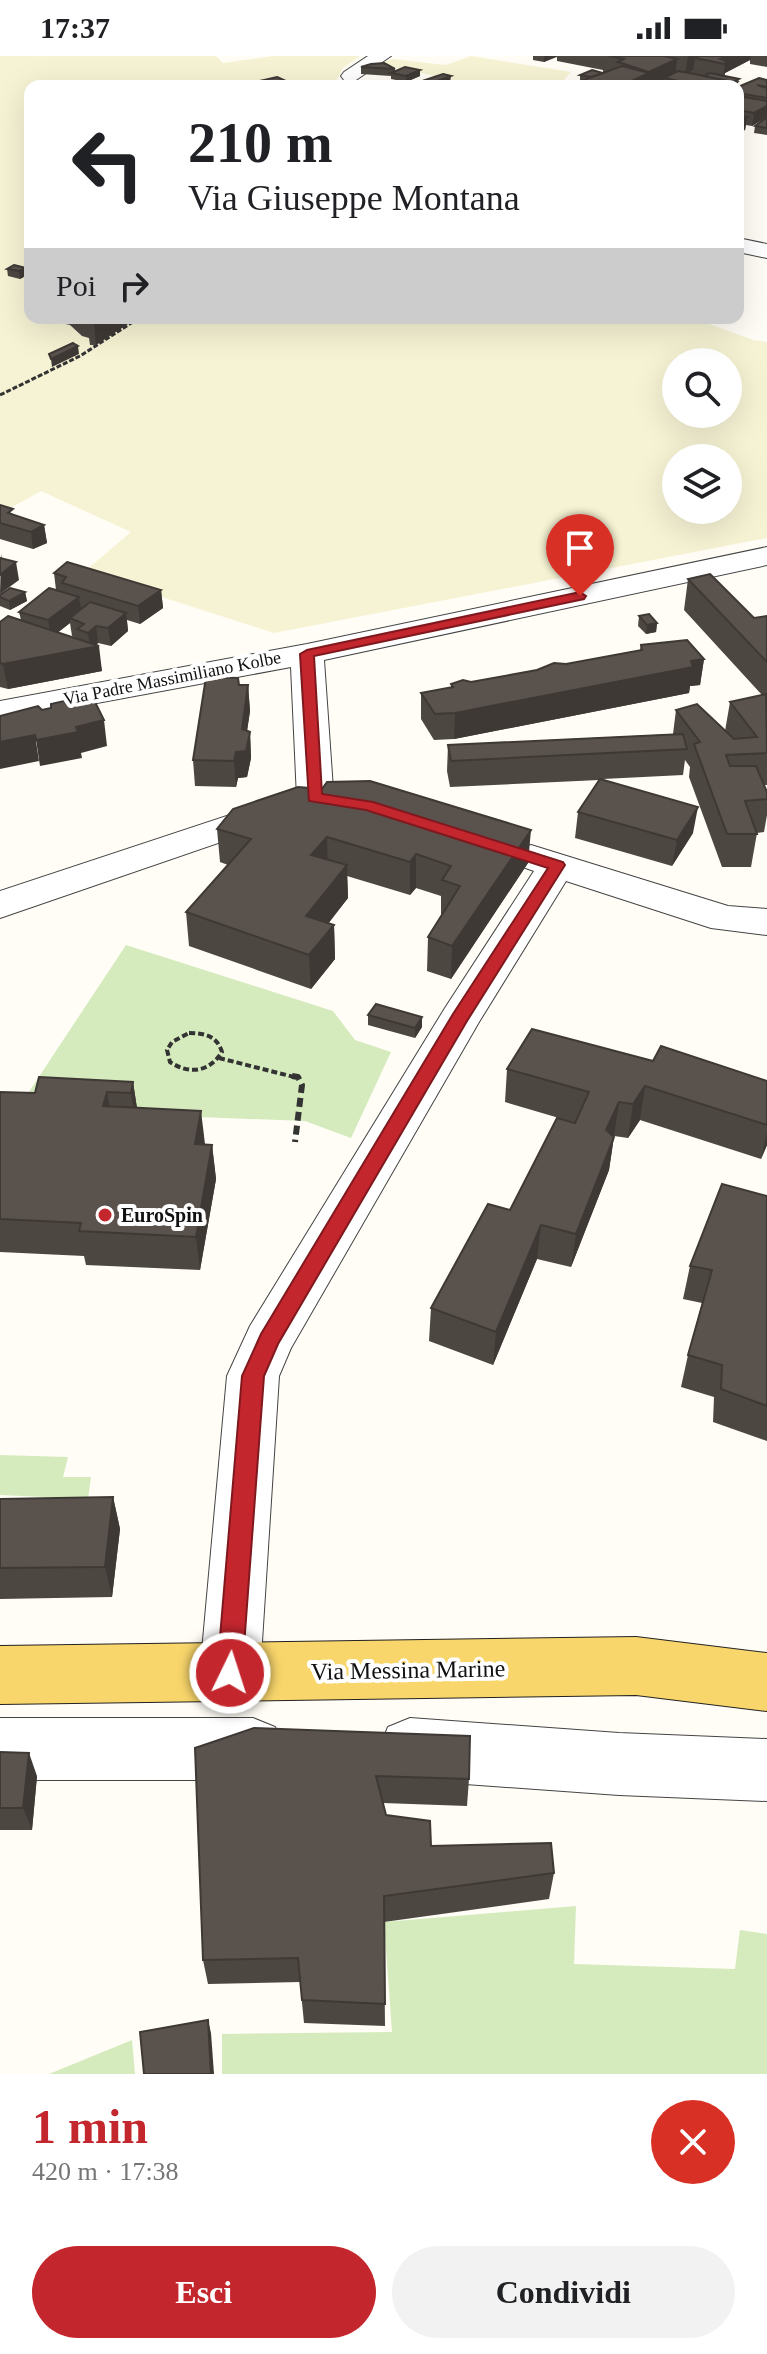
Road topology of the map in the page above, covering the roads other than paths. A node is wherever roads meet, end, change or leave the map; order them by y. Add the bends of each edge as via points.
1 (382, 56) edge
2 (350, 76) dead end
3 (744, 246) edge
4 (767, 251) edge
5 (767, 556) edge
6 (307, 654) junction
7 (0, 711) edge
8 (315, 798) junction
9 (397, 815) edge
10 (500, 847) edge
11 (557, 865) junction
12 (0, 905) edge
13 (767, 922) edge
14 (230, 1673) junction
15 (0, 1675) edge
16 (767, 1682) edge
17 (0, 1749) edge
18 (767, 1770) edge

1 - 2 street
3 - 4 street
5 - 6 street, Via Padre Massimiliano Kolbe
6 - 7 street, Via Padre Massimiliano Kolbe
6 - 8 street
8 - 9 street
8 - 12 street
10 - 11 street
11 - 13 street via 725,919
11 - 14 street via 452,1031 268,1341 253,1376
14 - 15 main road, Via Messina Marine
14 - 16 main road, Via Messina Marine via 636,1666
17 - 18 street via 415,1749

